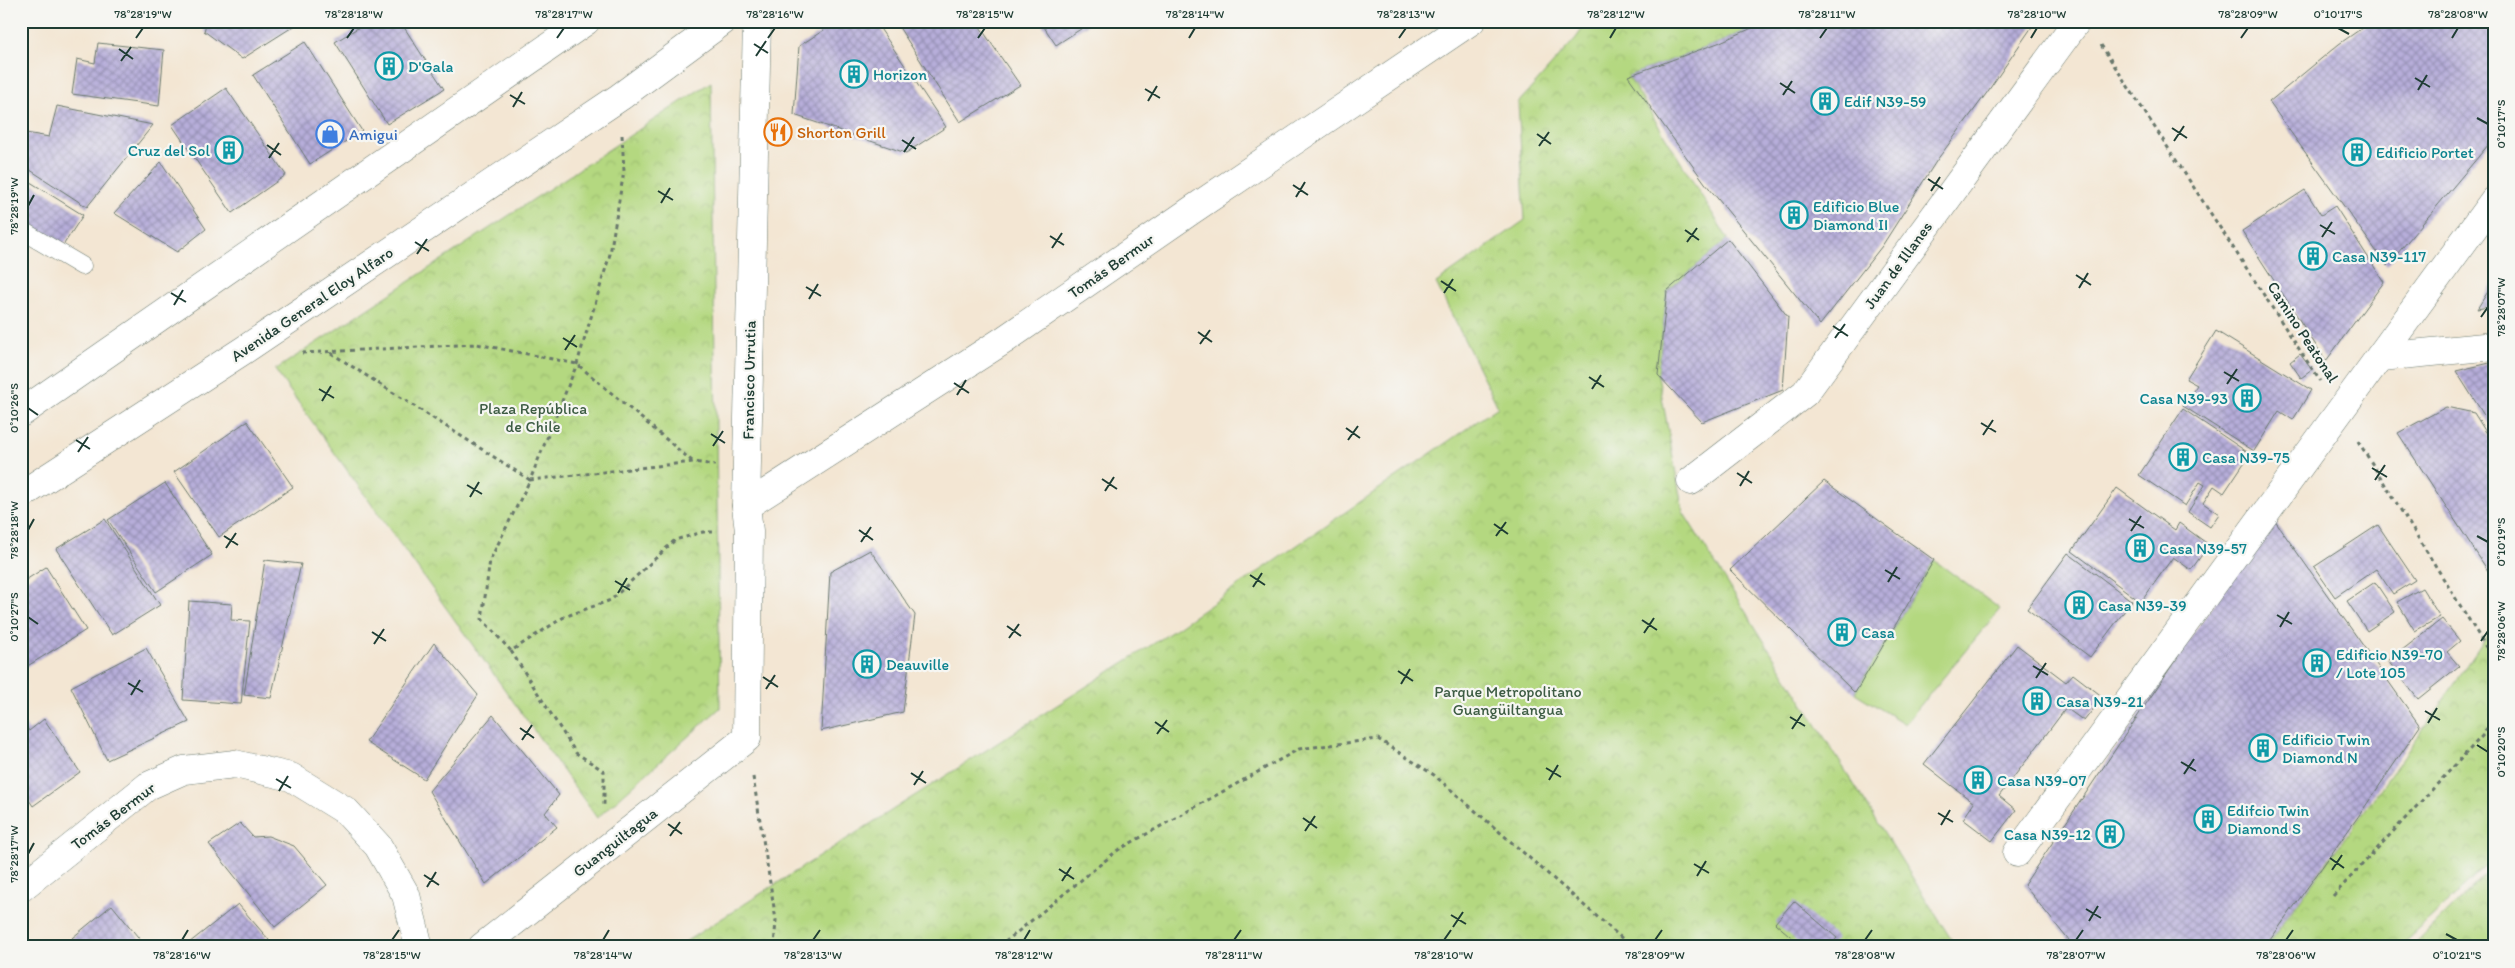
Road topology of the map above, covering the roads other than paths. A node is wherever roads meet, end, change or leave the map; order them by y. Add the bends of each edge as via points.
1 (586, 21) edge
2 (723, 21) edge
3 (757, 21) edge
4 (1471, 21) edge
5 (2087, 30) edge
6 (2494, 200) edge
7 (21, 230) edge
8 (82, 266) dead end
9 (2494, 346) edge
10 (2381, 357) junction
11 (21, 413) edge
12 (1692, 481) dead end
13 (21, 495) edge
14 (747, 518) junction
15 (747, 738) joint
16 (2017, 853) dead end
17 (21, 888) edge
18 (419, 947) edge
19 (482, 947) edge

1 - 11 street
2 - 13 street, Avenida General Eloy Alfaro via 620,97 244,350
3 - 14 street, Francisco Urrutia
4 - 14 street, Tomás Bermur
5 - 12 street, Juan de Illanes via 1805,393
6 - 10 street
7 - 8 lane
9 - 10 street
10 - 16 street
14 - 15 street, Francisco Urrutia
15 - 19 street, Guanguiltagua
17 - 18 street, Tomás Bermur via 148,786 184,770 235,764 291,777 346,811 378,846 406,894

